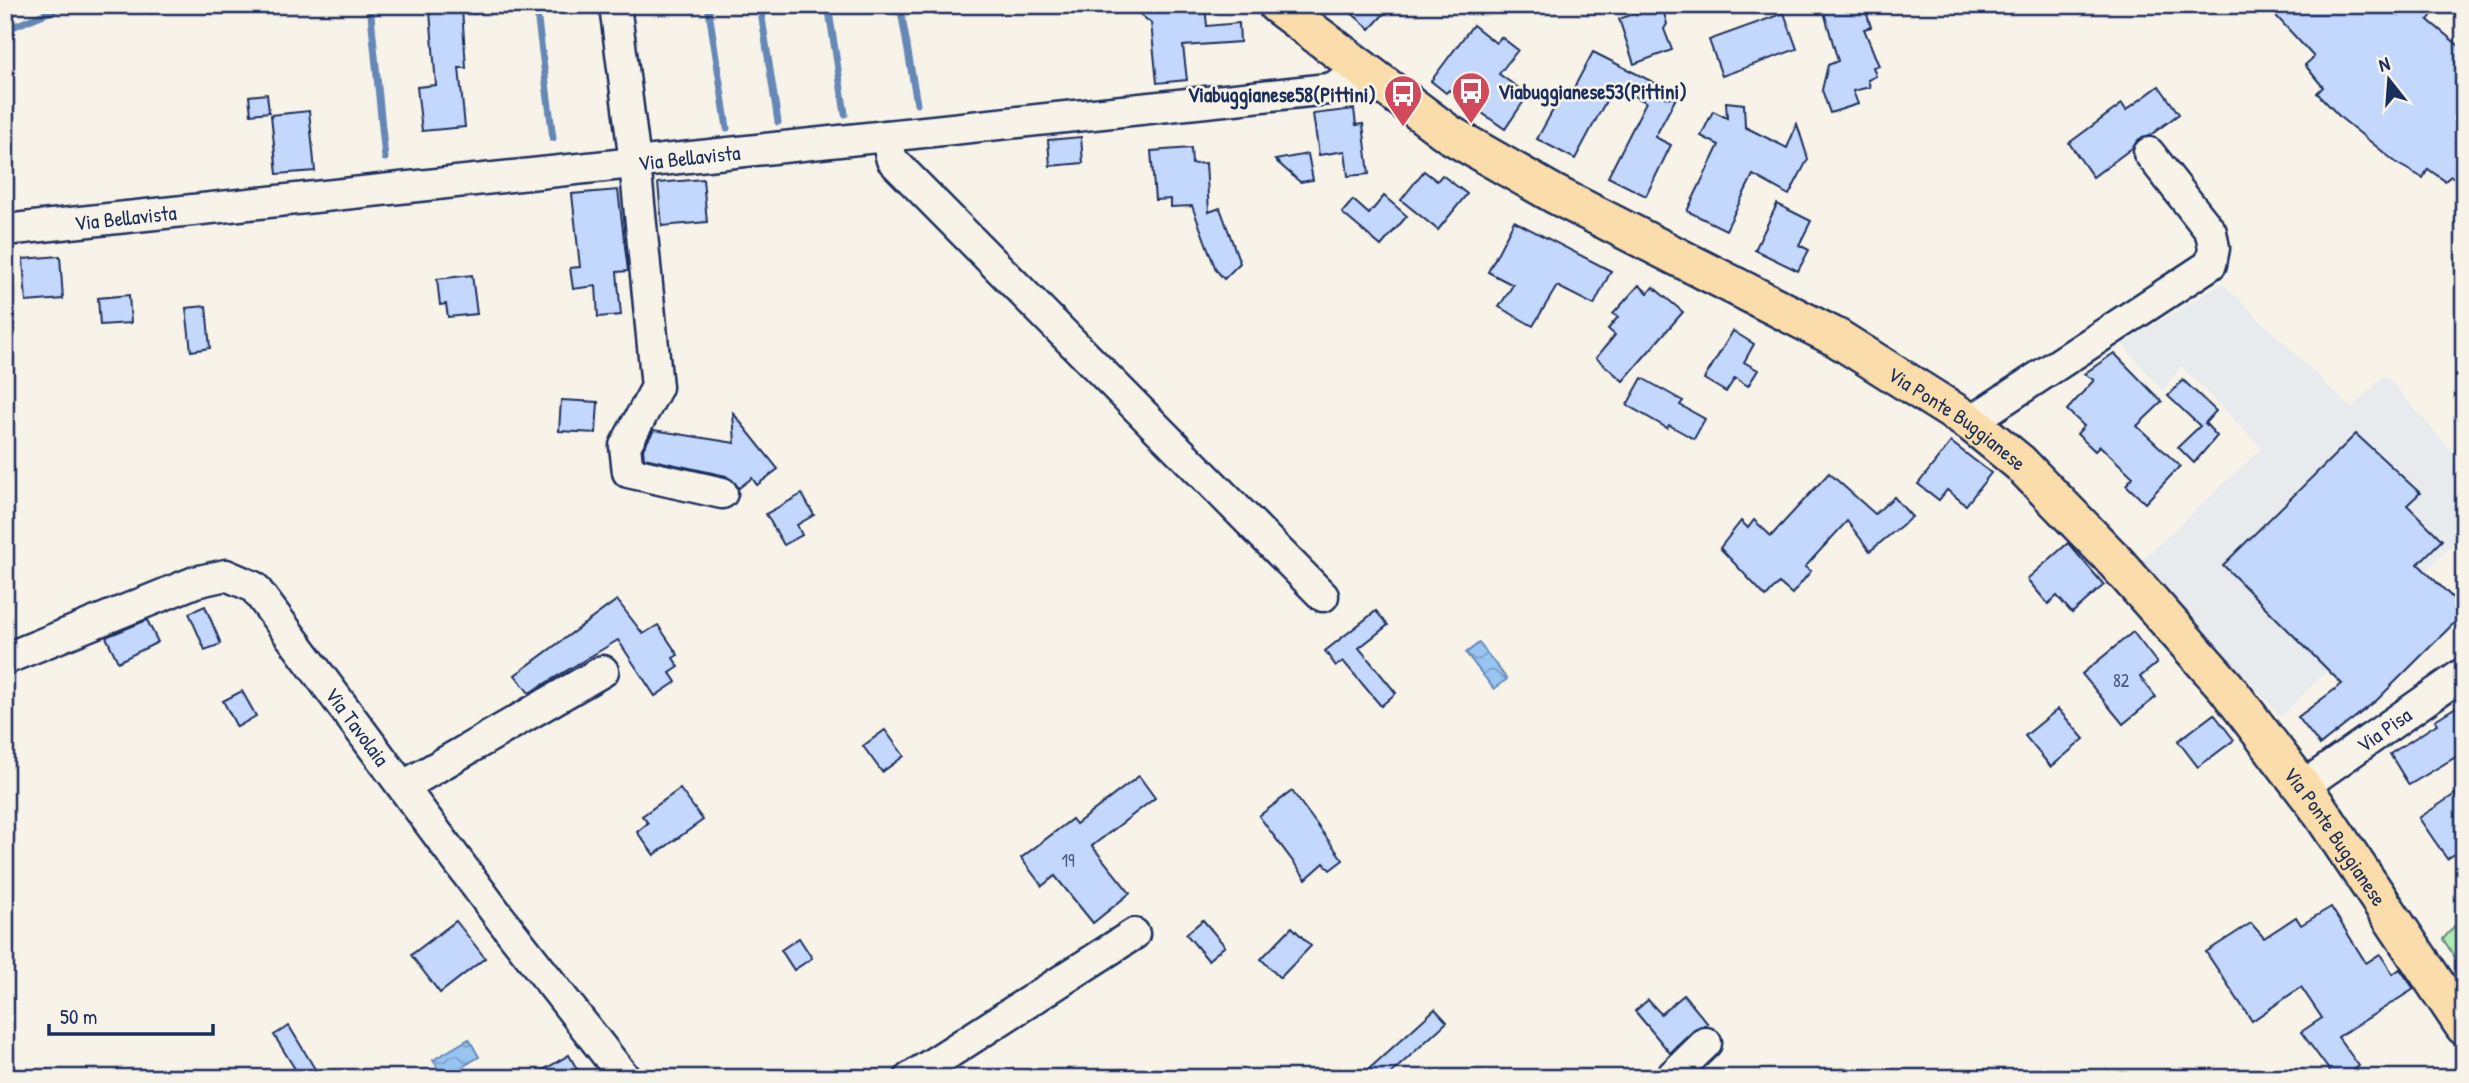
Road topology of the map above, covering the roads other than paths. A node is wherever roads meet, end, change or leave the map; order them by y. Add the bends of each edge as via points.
1 (615, 5) edge
2 (1277, 5) edge
3 (1369, 74) junction
4 (886, 136) junction
5 (2149, 153) dead end
6 (635, 163) junction
7 (5, 230) edge
8 (1970, 422) junction
9 (722, 493) dead end
10 (1323, 596) dead end
11 (5, 659) edge
12 (603, 671) dead end
13 (2464, 673) edge
14 (404, 786) junction
15 (2302, 787) junction
16 (1134, 934) dead end
17 (2464, 1026) edge
18 (1706, 1043) dead end
19 (625, 1078) edge
20 (910, 1078) edge
21 (1670, 1078) edge

1 - 6 street
2 - 3 main road, Via Ponte Buggianese
3 - 4 street, Via Bellavista via 1328,89
3 - 8 main road, Via Ponte Buggianese via 1449,134 1554,194 1837,338
4 - 6 street, Via Bellavista
4 - 10 street via 892,160
5 - 8 street via 2211,232 2211,264
6 - 7 street, Via Bellavista
6 - 9 street via 657,387 625,446 628,472
8 - 15 main road, Via Ponte Buggianese via 2020,463 2113,559 2226,687
11 - 14 street, Via Tavolaia via 195,582 226,575 246,581 262,593
12 - 14 street
13 - 15 street, Via Pisa
14 - 19 street, Via Tavolaia
15 - 17 main road, Via Ponte Buggianese
16 - 20 street
18 - 21 street

